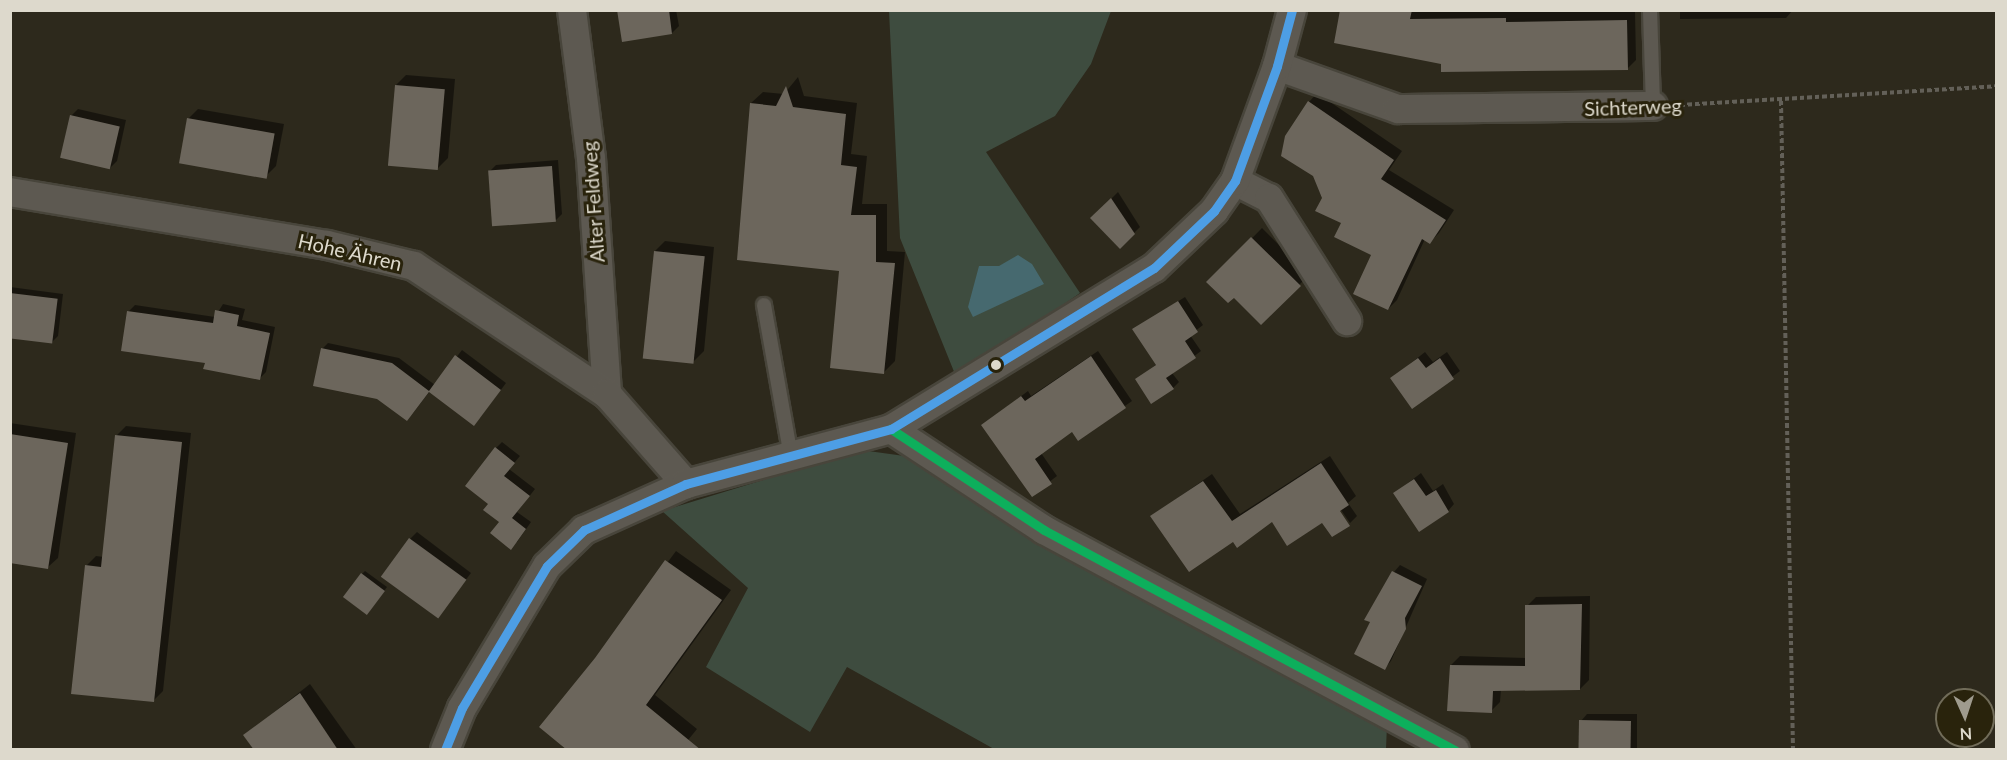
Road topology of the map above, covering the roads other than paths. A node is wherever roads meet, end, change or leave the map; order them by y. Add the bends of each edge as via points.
1 (572, 10) edge
2 (1292, 10) edge
3 (1650, 10) edge
4 (1277, 66) junction
5 (1653, 106) joint
6 (1235, 181) junction
7 (10, 192) edge
8 (764, 304) dead end
9 (1347, 321) dead end
10 (607, 394) junction
11 (891, 429) junction
12 (790, 457) junction
13 (686, 484) junction
14 (445, 750) edge
15 (1455, 750) edge

1 - 10 street, Alter Feldweg via 591,158
2 - 4 street
3 - 5 lane
4 - 5 street, Sichterweg via 1398,109
4 - 6 street
6 - 9 street via 1269,198
6 - 11 street via 1214,211 1154,268
7 - 10 street, Hohe Ähren via 327,244 414,266
8 - 12 lane
10 - 13 street, Hohe Ähren
11 - 12 street
11 - 15 street via 1044,530
12 - 13 street
13 - 14 street via 584,530 547,566 462,708

